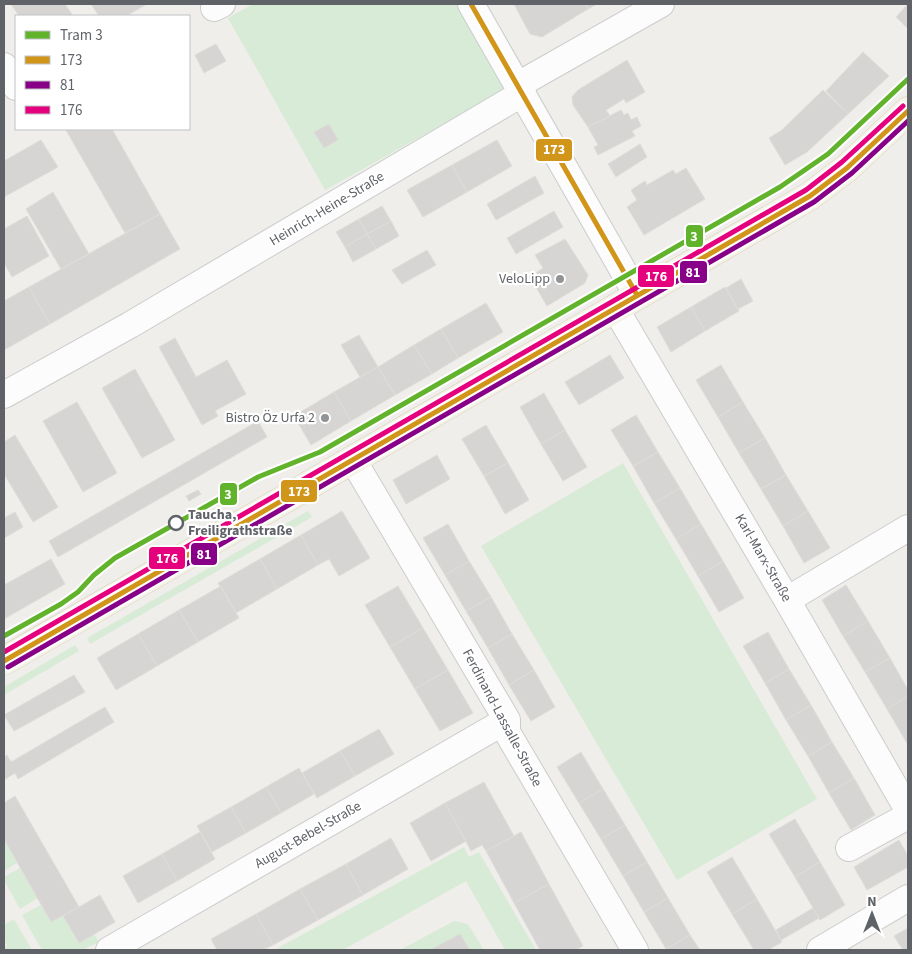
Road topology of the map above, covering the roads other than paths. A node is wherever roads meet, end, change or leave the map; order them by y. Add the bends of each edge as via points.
1 (471, 4) edge
2 (661, 4) edge
3 (4, 66) edge
4 (15, 85) edge
5 (521, 89) junction
6 (908, 110) edge
7 (626, 302) junction
8 (4, 395) edge
9 (353, 460) junction
10 (908, 528) edge
11 (787, 600) junction
12 (4, 661) edge
13 (507, 720) junction
14 (908, 809) edge
15 (849, 848) dead end
16 (908, 898) edge
17 (109, 950) edge
18 (635, 950) edge
19 (820, 950) edge

1 - 5 street, Karl-Marx-Straße
2 - 5 street, Heinrich-Heine-Straße
3 - 4 street
5 - 7 street, Karl-Marx-Straße
5 - 8 street, Heinrich-Heine-Straße via 130,325
6 - 7 main road via 847,168 810,196
7 - 9 main road
7 - 11 street, Karl-Marx-Straße
9 - 12 main road
9 - 13 street, Ferdinand-Lassalle-Straße
10 - 11 street
11 - 14 street, Karl-Marx-Straße
13 - 17 street, August-Bebel-Straße
13 - 18 street, Ferdinand-Lassalle-Straße via 508,732
14 - 15 street
16 - 19 street

